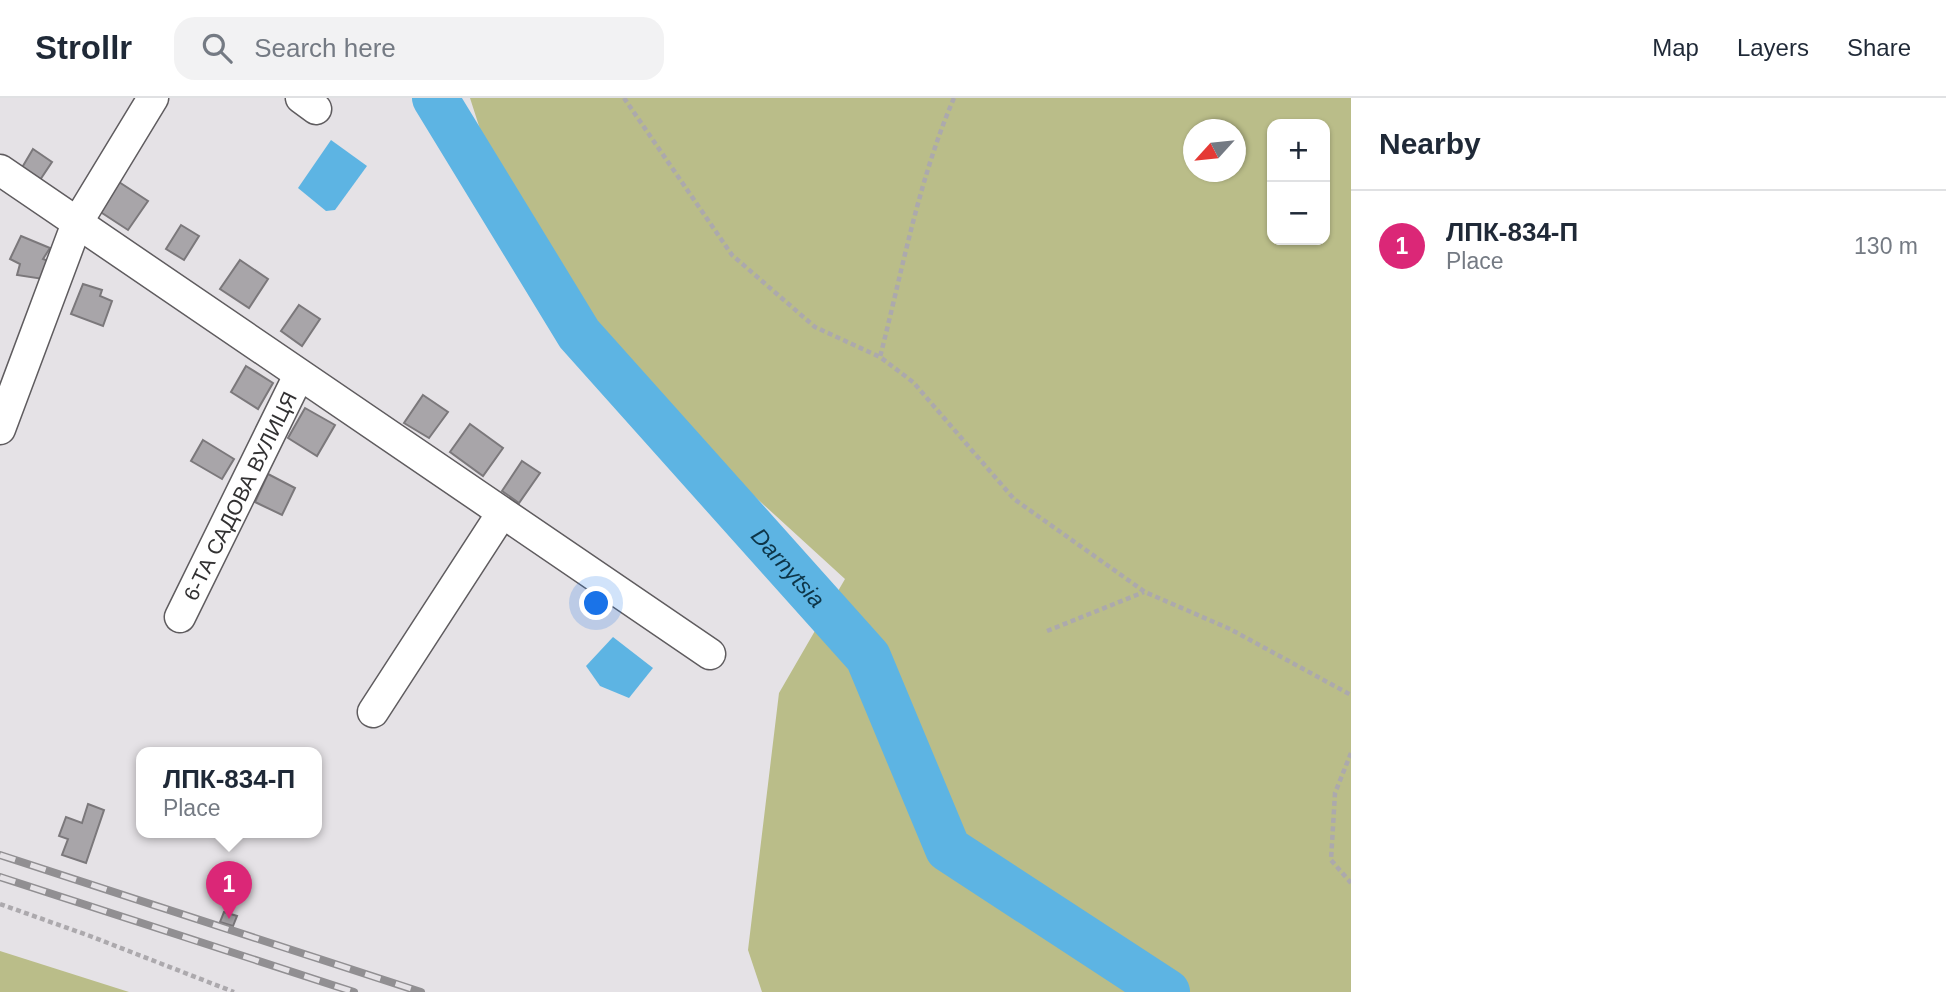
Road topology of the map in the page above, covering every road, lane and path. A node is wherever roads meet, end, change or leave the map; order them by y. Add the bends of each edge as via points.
1 (153, 98) edge
2 (624, 98) edge
3 (954, 98) edge
4 (0, 170) edge
5 (77, 223) junction
6 (880, 357) junction
7 (299, 375) junction
8 (0, 429) edge
9 (502, 513) junction
10 (1145, 592) junction
11 (180, 617) dead end
12 (1047, 631) dead end
13 (710, 654) dead end
14 (1351, 695) edge
15 (373, 712) dead end
16 (1351, 753) edge
17 (1351, 883) edge
18 (0, 904) edge
19 (234, 992) edge

1 - 5 street
2 - 6 path via 733,255 815,327
3 - 6 path via 920,201
4 - 5 street, 6-ТА САДОВА ВУЛИЦЯ
5 - 7 street, 6-ТА САДОВА ВУЛИЦЯ
5 - 8 street
6 - 10 path via 914,382 1014,499
7 - 9 street, 6-ТА САДОВА ВУЛИЦЯ
7 - 11 street, 6-ТА САДОВА ВУЛИЦЯ
9 - 13 street, 6-ТА САДОВА ВУЛИЦЯ
9 - 15 street
10 - 12 path
10 - 14 path via 1230,629
16 - 17 path via 1335,793 1331,860
18 - 19 path

